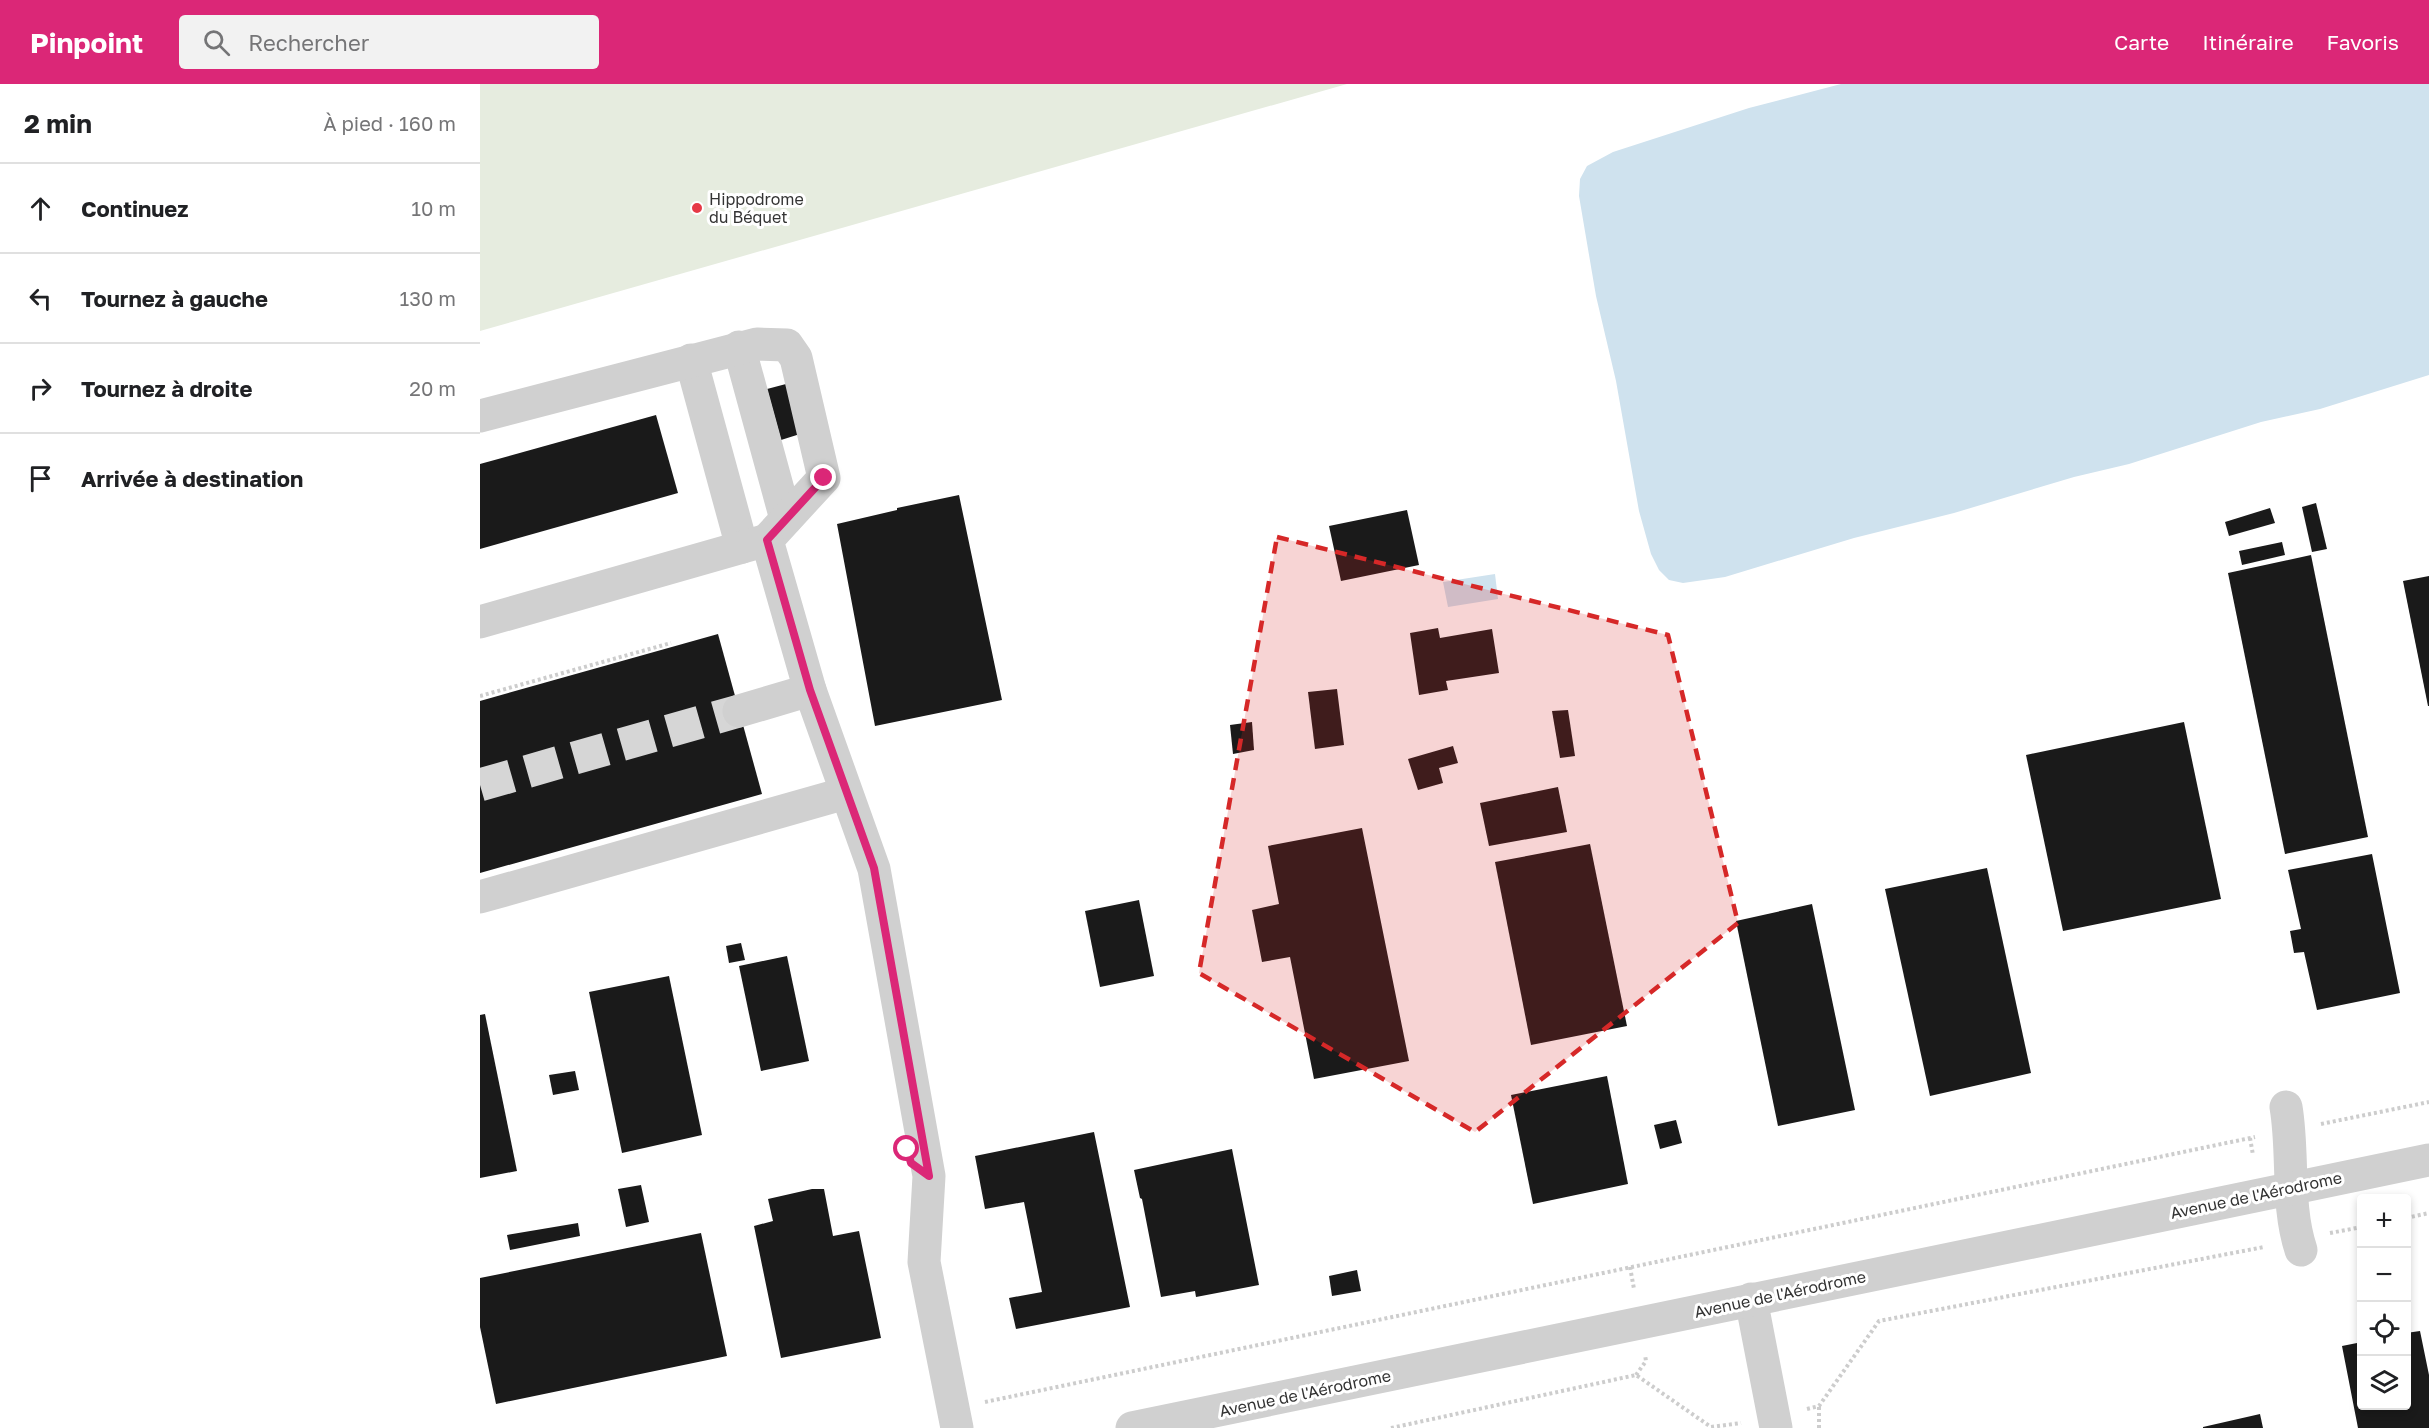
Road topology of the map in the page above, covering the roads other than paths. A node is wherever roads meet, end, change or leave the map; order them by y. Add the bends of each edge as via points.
1 (740, 347) junction
2 (691, 360) junction
3 (480, 416) edge
4 (765, 536) junction
5 (480, 622) edge
6 (810, 690) junction
7 (739, 711) tunnel mouth
8 (846, 793) junction
9 (480, 897) edge
10 (2288, 1118) road end
11 (2429, 1160) edge
12 (2292, 1188) junction
13 (2299, 1245) road end
14 (1751, 1299) junction
15 (1775, 1423) edge
16 (957, 1428) edge
17 (1132, 1428) edge

1 - 2 street
1 - 4 street
1 - 4 street via 787,345 796,358 824,478
2 - 3 street
2 - 4 street
4 - 5 street
4 - 6 street
6 - 7 street
6 - 8 street
8 - 9 street
8 - 16 street via 874,868 929,1176 924,1262
10 - 12 street
11 - 12 street, Avenue de l'Aérodrome
12 - 13 street
12 - 14 street, Avenue de l'Aérodrome
14 - 15 street
14 - 17 street, Avenue de l'Aérodrome

